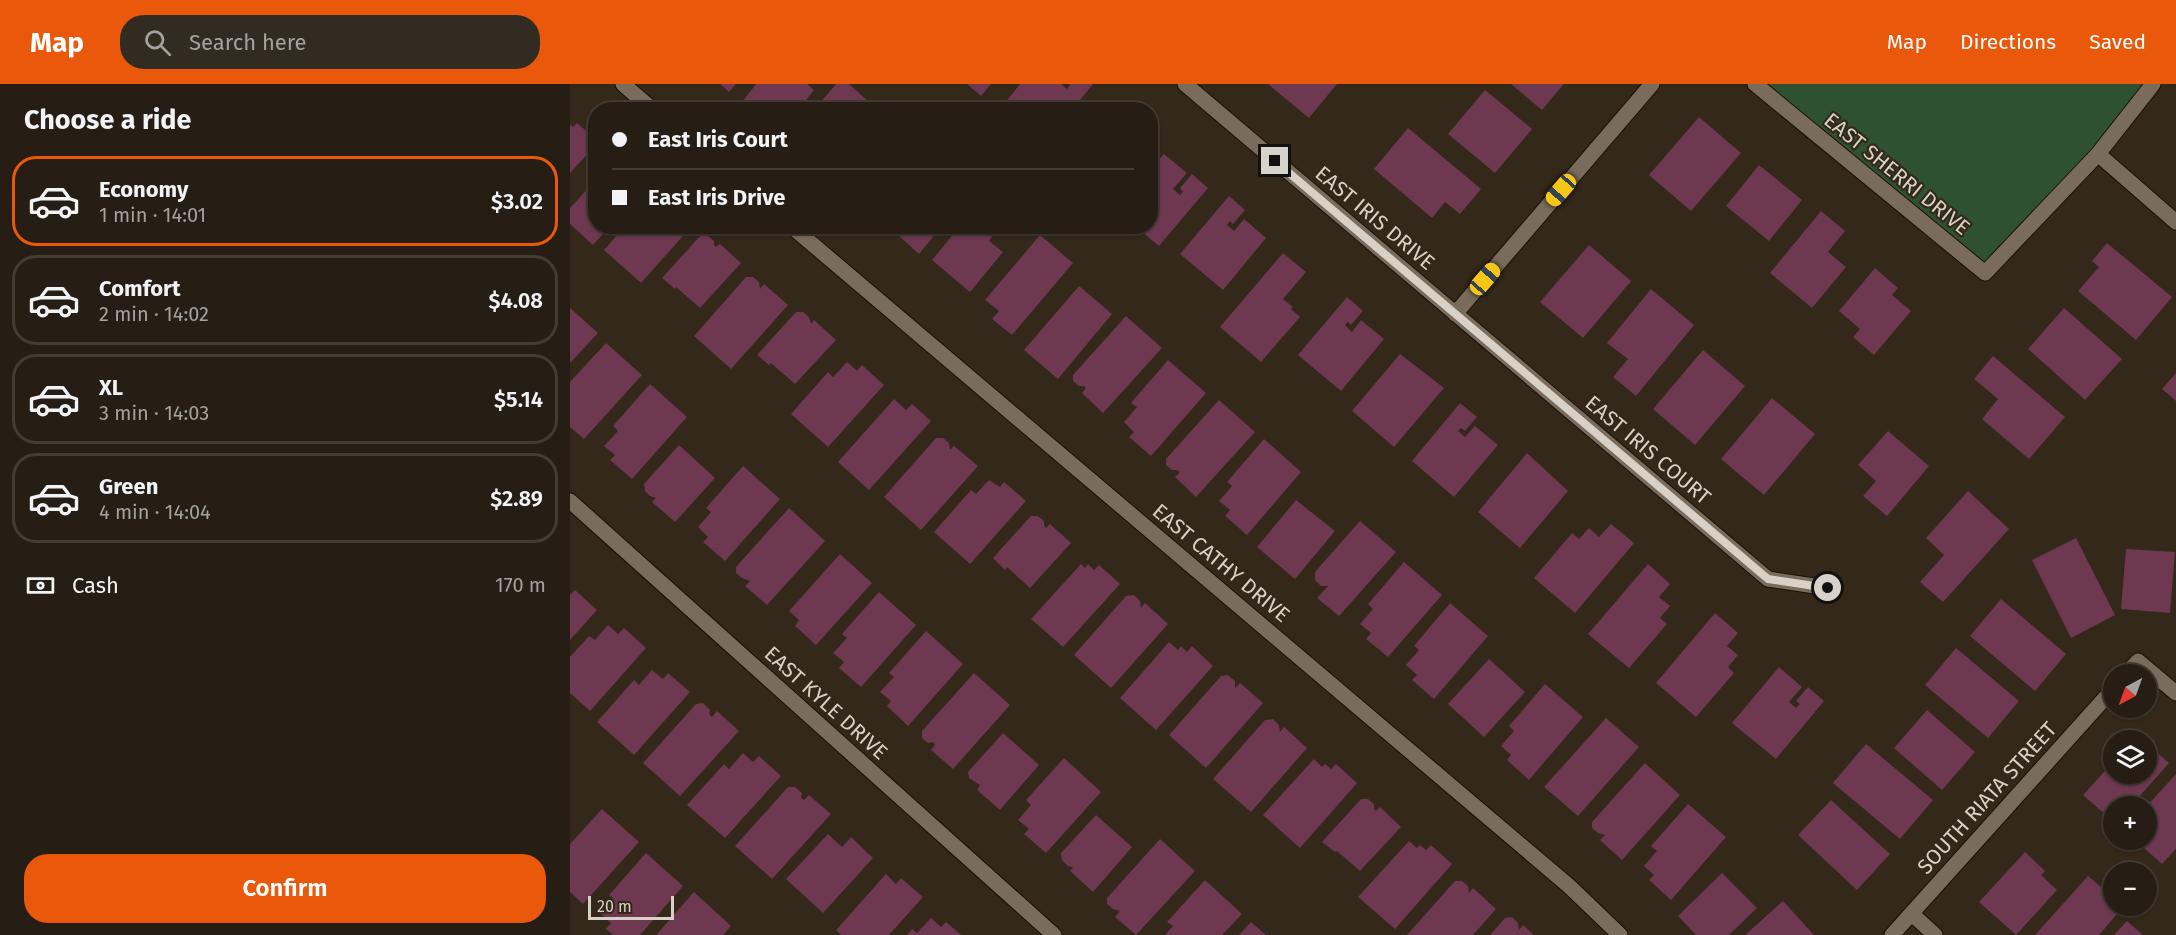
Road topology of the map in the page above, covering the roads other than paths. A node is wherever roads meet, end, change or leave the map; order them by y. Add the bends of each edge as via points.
1 (623, 84) edge
2 (1185, 84) edge
3 (1652, 84) edge
4 (1755, 84) edge
5 (2153, 84) edge
6 (644, 102) edge
7 (2098, 154) junction
8 (2176, 222) edge
9 (800, 234) edge
10 (1455, 314) junction
11 (570, 501) edge
12 (1828, 588) dead end
13 (2157, 677) edge
14 (2176, 693) edge
15 (2103, 700) edge
16 (1912, 914) junction
17 (1054, 935) edge
18 (1620, 935) edge
19 (1892, 935) edge
20 (1935, 935) edge

1 - 6 street
2 - 10 street, EAST IRIS DRIVE
3 - 10 street
4 - 7 street, EAST SHERRI DRIVE via 1985,273
5 - 7 street
7 - 8 street
9 - 18 street, EAST CATHY DRIVE via 1569,886
10 - 12 street, EAST IRIS COURT via 1768,579
11 - 17 street, EAST KYLE DRIVE
13 - 14 street
15 - 16 street, SOUTH RIATA STREET
16 - 19 street, SOUTH RIATA STREET
16 - 20 street

